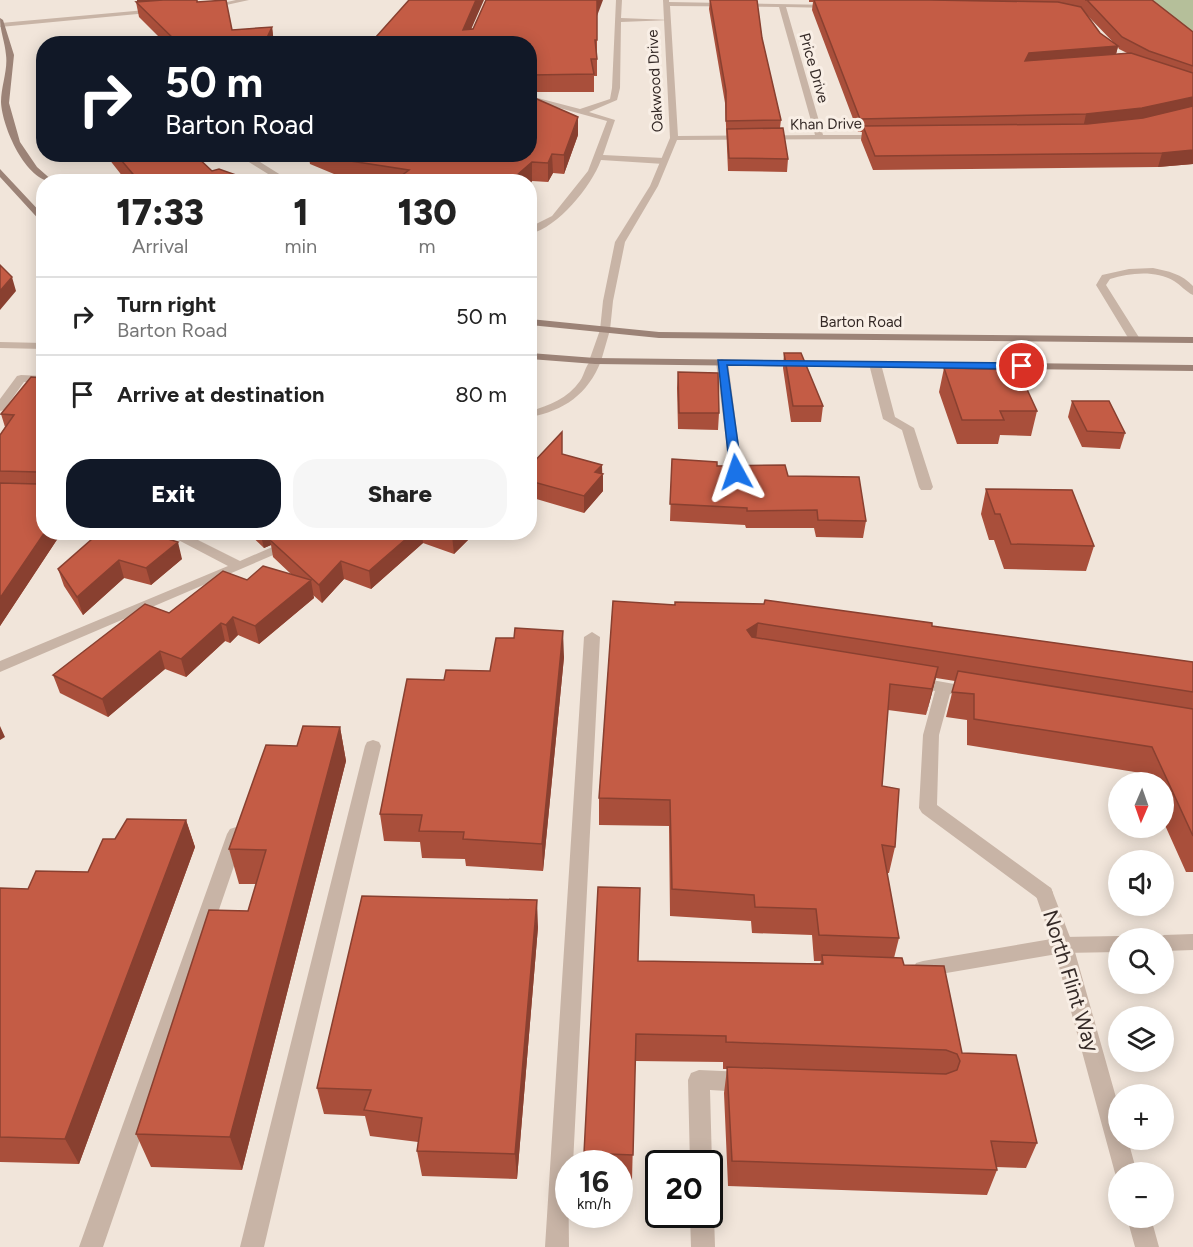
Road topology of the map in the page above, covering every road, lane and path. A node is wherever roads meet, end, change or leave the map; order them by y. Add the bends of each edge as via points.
1 (246, 0) edge
2 (619, 0) edge
3 (666, 2) edge
4 (782, 5) junction
5 (839, 6) edge
6 (197, 8) edge
7 (163, 11) edge
8 (617, 20) junction
9 (668, 20) junction
10 (1, 23) edge
11 (537, 100) edge
12 (577, 113) junction
13 (890, 137) edge
14 (674, 138) junction
15 (820, 138) junction
16 (599, 157) junction
17 (664, 161) junction
18 (254, 162) edge
19 (0, 172) edge
20 (40, 174) edge
21 (274, 174) edge
22 (36, 213) edge
23 (537, 227) edge
24 (1193, 292) edge
25 (537, 323) edge
26 (605, 330) junction
27 (1134, 339) junction
28 (1193, 340) edge
29 (0, 345) edge
30 (36, 346) edge
31 (537, 357) edge
32 (596, 361) junction
33 (722, 362) junction
34 (875, 364) junction
35 (1193, 368) edge
36 (36, 379) edge
37 (0, 407) edge
38 (537, 412) edge
39 (766, 473) edge
40 (926, 488) dead end
41 (186, 540) edge
42 (302, 540) edge
43 (240, 566) junction
44 (592, 637) dead end
45 (0, 666) edge
46 (897, 679) edge
47 (944, 687) junction
48 (992, 695) edge
49 (373, 746) dead end
50 (243, 815) edge
51 (1193, 942) edge
52 (1174, 943) edge
53 (1108, 944) edge
54 (1063, 945) junction
55 (903, 973) edge
56 (771, 1083) edge
57 (701, 1150) edge
58 (1123, 1162) edge
59 (702, 1228) edge
60 (1142, 1228) edge
61 (90, 1247) edge
62 (252, 1247) edge
63 (557, 1247) edge
64 (703, 1247) edge
65 (1147, 1247) edge

1 - 6 street
2 - 8 street
3 - 4 street
3 - 9 street, Oakwood Drive
4 - 5 street
4 - 15 street, Price Drive
7 - 10 street
8 - 9 street
8 - 12 street via 613,100
9 - 14 street, Oakwood Drive
10 - 20 main road via 9,55 5,103 16,142
11 - 12 street
12 - 16 street via 611,120
13 - 15 street, Khan Drive
14 - 15 street, Khan Drive
14 - 17 street, Oakwood Drive
16 - 17 street
16 - 23 street via 592,172 555,218
17 - 26 street, Oakwood Drive via 654,186 620,242
18 - 21 street
19 - 22 main road
24 - 27 street via 1188,284 1170,274 1135,272 1106,277 1101,285
25 - 26 main road, Barton Road
26 - 27 main road, Barton Road via 723,336
26 - 32 street, Oakwood Drive
27 - 28 main road, Barton Road
29 - 30 street
31 - 32 main road
32 - 33 main road
32 - 38 street, Oakwood Drive via 591,376 572,399
33 - 34 main road
33 - 39 street via 736,472
34 - 35 main road
34 - 40 street via 890,419 908,428
36 - 37 street via 21,378
41 - 43 street
42 - 43 street
43 - 45 street
44 - 63 street
46 - 47 street
47 - 48 street
47 - 54 street, North Flint Way via 931,735 928,808 1044,893
49 - 62 street
50 - 61 street
51 - 52 street
53 - 54 street
54 - 55 street
54 - 58 street, North Flint Way
56 - 57 street via 699,1080
59 - 64 street
60 - 65 street

